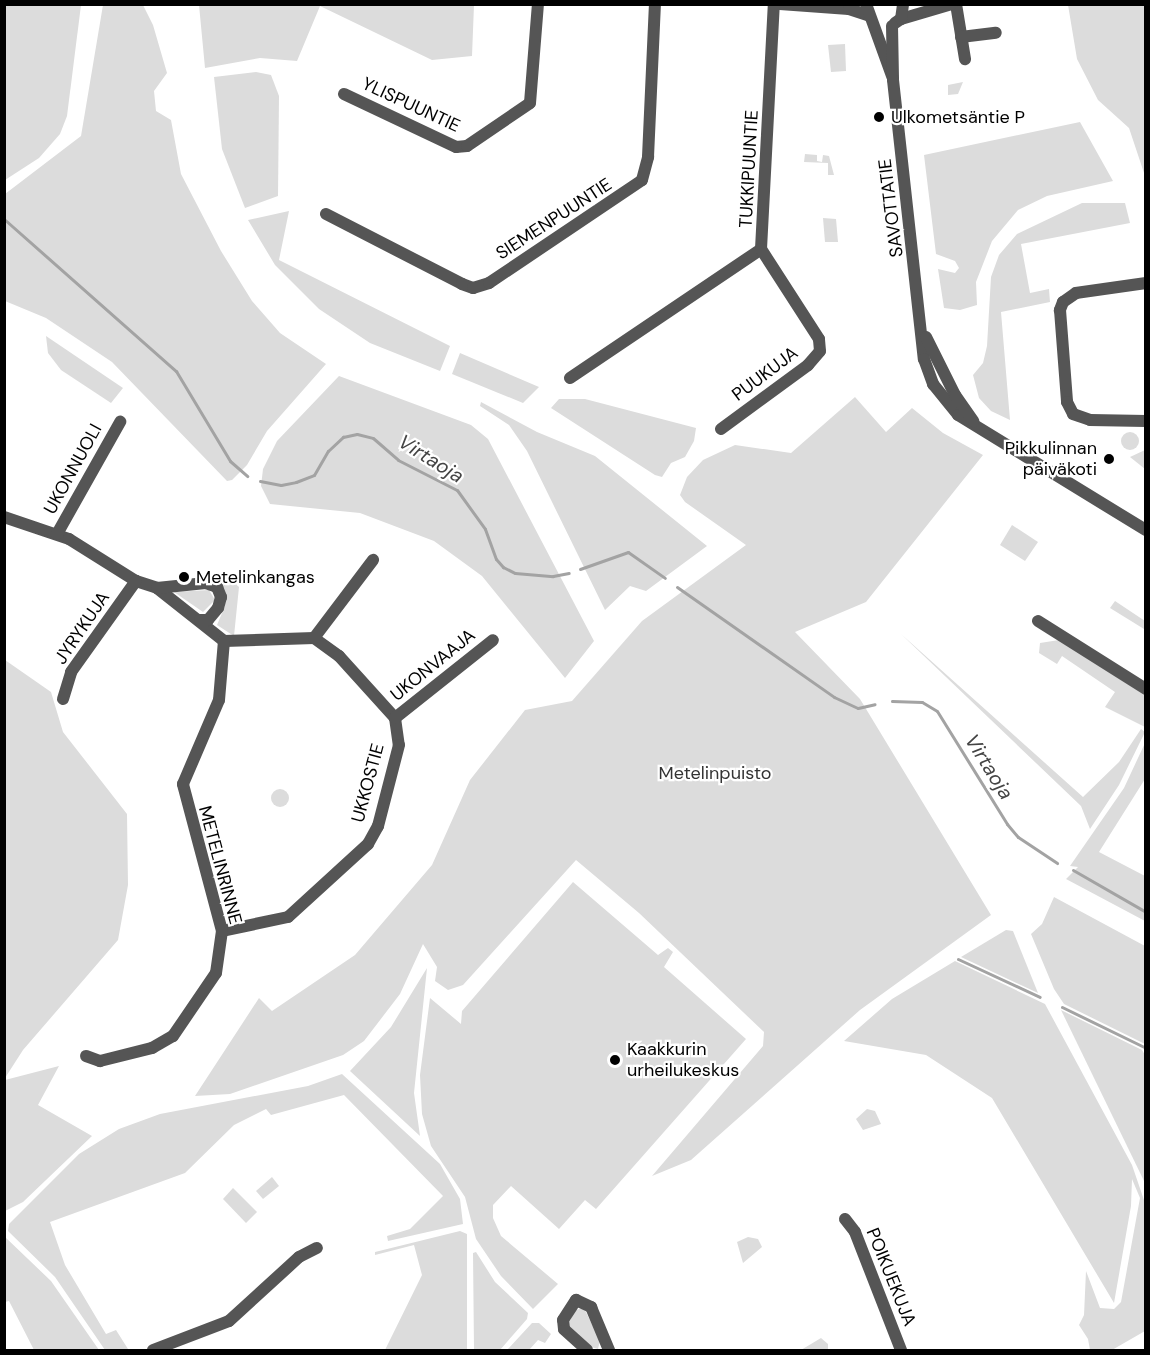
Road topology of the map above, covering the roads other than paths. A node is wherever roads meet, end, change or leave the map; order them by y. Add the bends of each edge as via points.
1 (538, 4) edge
2 (655, 4) edge
3 (774, 4) edge
4 (780, 4) edge
5 (903, 4) edge
6 (954, 4) edge
7 (818, 5) edge
8 (870, 15) edge
9 (896, 22) junction
10 (996, 33) dead end
11 (961, 37) junction
12 (965, 59) dead end
13 (893, 80) junction
14 (344, 94) dead end
15 (326, 214) dead end
16 (761, 249) junction
17 (1146, 283) edge
18 (570, 378) dead end
19 (1146, 421) edge
20 (120, 422) dead end
21 (721, 429) dead end
22 (4, 517) edge
23 (1146, 530) edge
24 (57, 534) junction
25 (373, 560) dead end
26 (136, 581) junction
27 (157, 588) junction
28 (200, 620) junction
29 (1038, 621) dead end
30 (314, 638) junction
31 (224, 640) junction
32 (493, 640) dead end
33 (1146, 689) edge
34 (63, 699) dead end
35 (395, 718) junction
36 (222, 931) junction
37 (86, 1056) dead end
38 (846, 1219) dead end
39 (317, 1248) dead end
40 (153, 1350) edge
41 (587, 1350) edge
42 (609, 1350) edge
43 (901, 1350) edge

1 - 14 street, YLISPUUNTIE via 530,103 467,146 456,147
2 - 15 street, SIEMENPUUNTIE via 648,157 642,180 489,284 473,288 462,284
3 - 16 street, TUKKIPUUNTIE
4 - 7 street
5 - 9 street, SAVOTTATIE
6 - 9 street
6 - 11 street
7 - 8 street
8 - 9 street
8 - 13 street, SAVOTTATIE
9 - 13 street, SAVOTTATIE
10 - 11 street
11 - 12 street
13 - 23 street, SAVOTTATIE via 924,359 938,393 958,415
16 - 18 street, TUKKIPUUNTIE
16 - 21 street, PUUKUJA via 819,339 820,351 808,365
17 - 19 street via 1076,293 1063,302 1060,310 1067,402 1073,414 1090,420
20 - 24 street, UKONNUOLI
22 - 24 street
24 - 26 street
25 - 30 street
26 - 27 street
26 - 34 street, JYRYKUJA via 71,672
27 - 28 street
27 - 28 street via 214,585 220,591 220,603 211,617
28 - 31 street
29 - 33 street
30 - 31 street
30 - 35 street via 339,656
31 - 36 street, METELINRINNE via 219,700 183,784
32 - 35 street, UKONVAAJA
35 - 36 street, UKKOSTIE via 399,745 378,826 368,844 288,917
36 - 37 street, METELINRINNE via 216,973 173,1036 152,1048 100,1061
38 - 43 street, POIKUEKUJA via 855,1232
39 - 40 street via 299,1257 229,1321
41 - 42 street via 564,1329 563,1320 576,1300 591,1307

